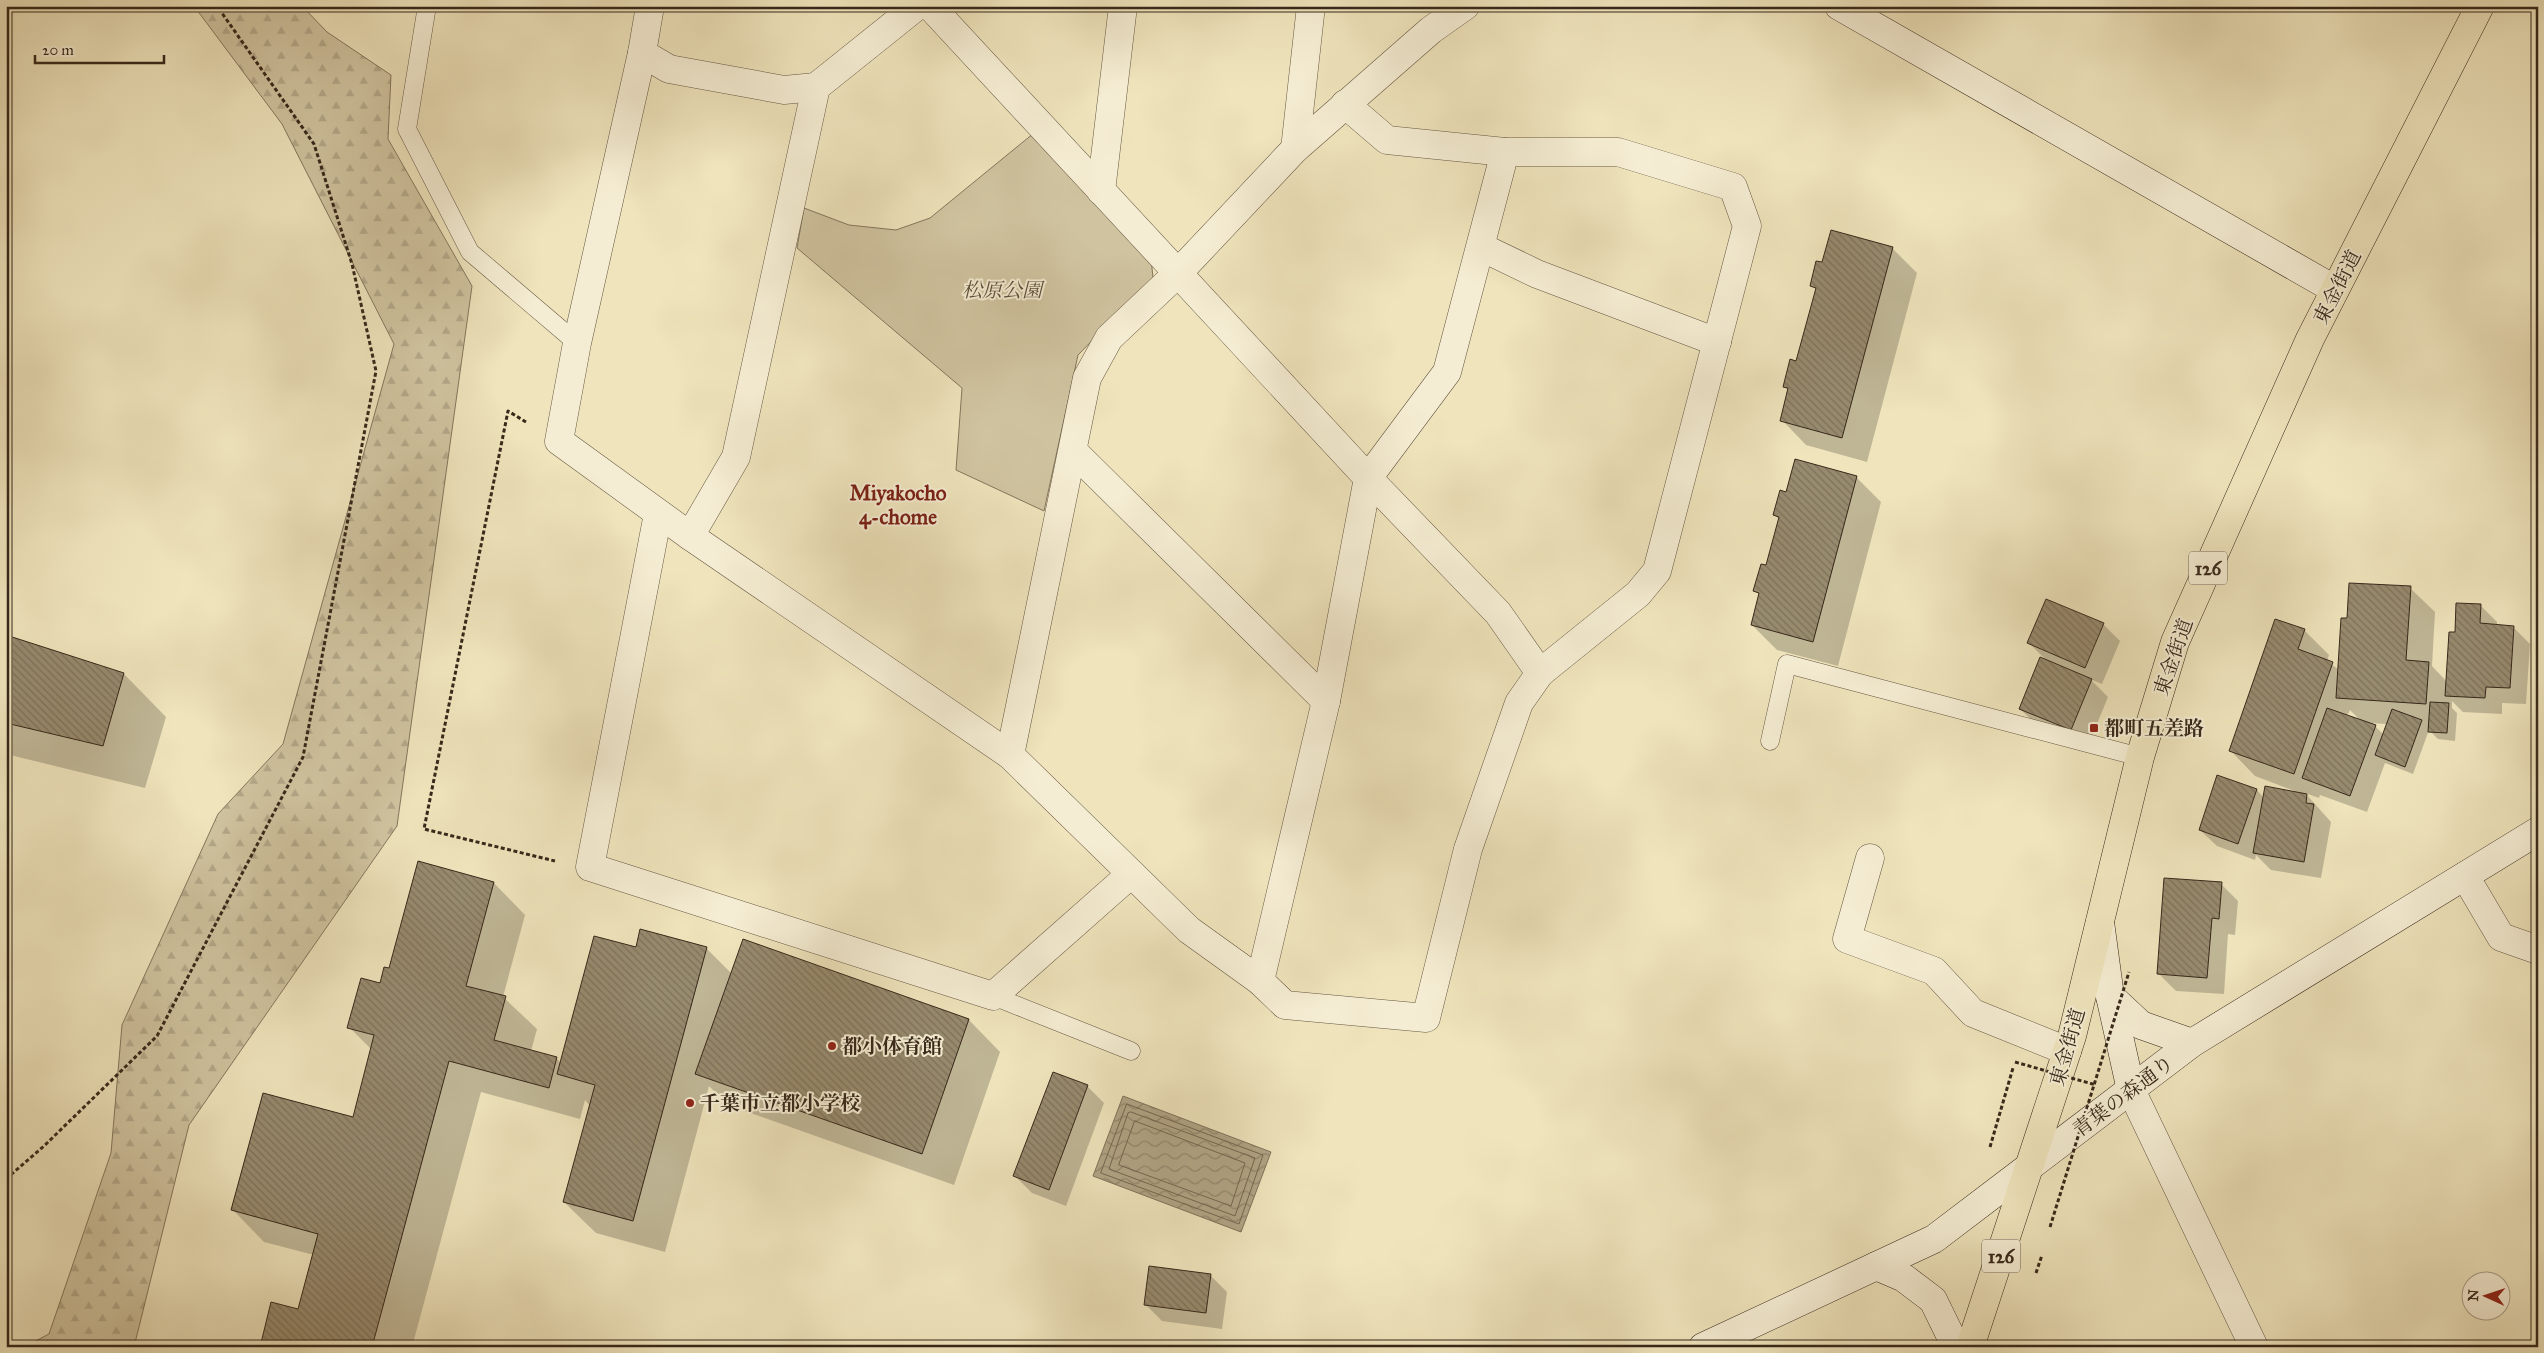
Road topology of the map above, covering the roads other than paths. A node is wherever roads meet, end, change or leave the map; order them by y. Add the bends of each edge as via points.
1 (428, 6) edge
2 (650, 6) edge
3 (917, 6) edge
4 (930, 6) edge
5 (1123, 6) edge
6 (1311, 6) edge
7 (1465, 6) edge
8 (1839, 6) edge
9 (2480, 6) edge
10 (642, 53) junction
11 (816, 87) junction
12 (1345, 104) junction
13 (1294, 149) junction
14 (1505, 152) junction
15 (1101, 191) junction
16 (1481, 247) junction
17 (1179, 272) junction
18 (2334, 289) junction
19 (1717, 342) junction
20 (577, 343) junction
21 (1073, 451) junction
22 (1368, 478) junction
23 (658, 514) junction
24 (690, 536) junction
25 (1540, 673) junction
26 (1326, 701) junction
27 (1770, 741) dead end
28 (1010, 755) junction
29 (2140, 757) junction
30 (2538, 831) edge
31 (1870, 858) dead end
32 (1131, 874) junction
33 (2465, 876) junction
34 (2100, 922) junction
35 (2538, 950) edge
36 (1260, 981) junction
37 (993, 996) junction
38 (2110, 996) junction
39 (2192, 1043) junction
40 (1131, 1051) dead end
41 (2067, 1051) junction
42 (2131, 1090) junction
43 (2031, 1165) junction
44 (1876, 1266) junction
45 (1703, 1347) edge
46 (1956, 1347) edge
47 (1970, 1347) edge
48 (2254, 1347) edge

1 - 20 lane via 407,129 470,252
2 - 10 street
3 - 11 street
4 - 15 street
5 - 15 street
6 - 13 street
7 - 12 street via 1431,30
8 - 18 street
9 - 18 highway, 東金街道 / 126
10 - 11 street via 669,69 784,90
10 - 20 street
11 - 24 street via 736,457
12 - 13 street
12 - 14 street via 1387,140
13 - 17 street
14 - 16 street
14 - 19 street via 1618,152 1733,187 1748,226
15 - 17 street
16 - 19 street via 1537,274
16 - 22 street via 1447,372
17 - 21 street via 1109,338 1087,378
17 - 22 street
18 - 29 highway, 東金街道 / 126 via 2175,642
19 - 25 street via 1657,571 1638,594
20 - 23 street via 559,441
21 - 26 street
21 - 28 street
22 - 25 street via 1498,613
22 - 26 street
23 - 24 street
23 - 37 street via 590,867
24 - 28 street
25 - 36 street via 1519,703 1468,849 1426,1018 1285,1004
26 - 36 street
27 - 29 lane via 1788,664
28 - 32 street
29 - 34 highway, 東金街道 / 126
30 - 33 street, 青葉の森通り
31 - 41 street via 1847,939 1934,971 1973,1012
32 - 36 street via 1188,930
32 - 37 street
33 - 35 street via 2501,938
33 - 39 street, 青葉の森通り
34 - 38 street
34 - 41 highway, 東金街道 / 126
37 - 40 lane
38 - 39 street via 2141,1026
38 - 42 street
39 - 42 street, 青葉の森通り
41 - 43 highway, 東金街道 / 126
42 - 43 street, 青葉の森通り
42 - 48 street
43 - 44 street, 青葉の森通り via 1934,1239
43 - 47 highway, 東金街道 / 126
44 - 45 street, 青葉の森通り
44 - 46 street via 1904,1278 1933,1300

